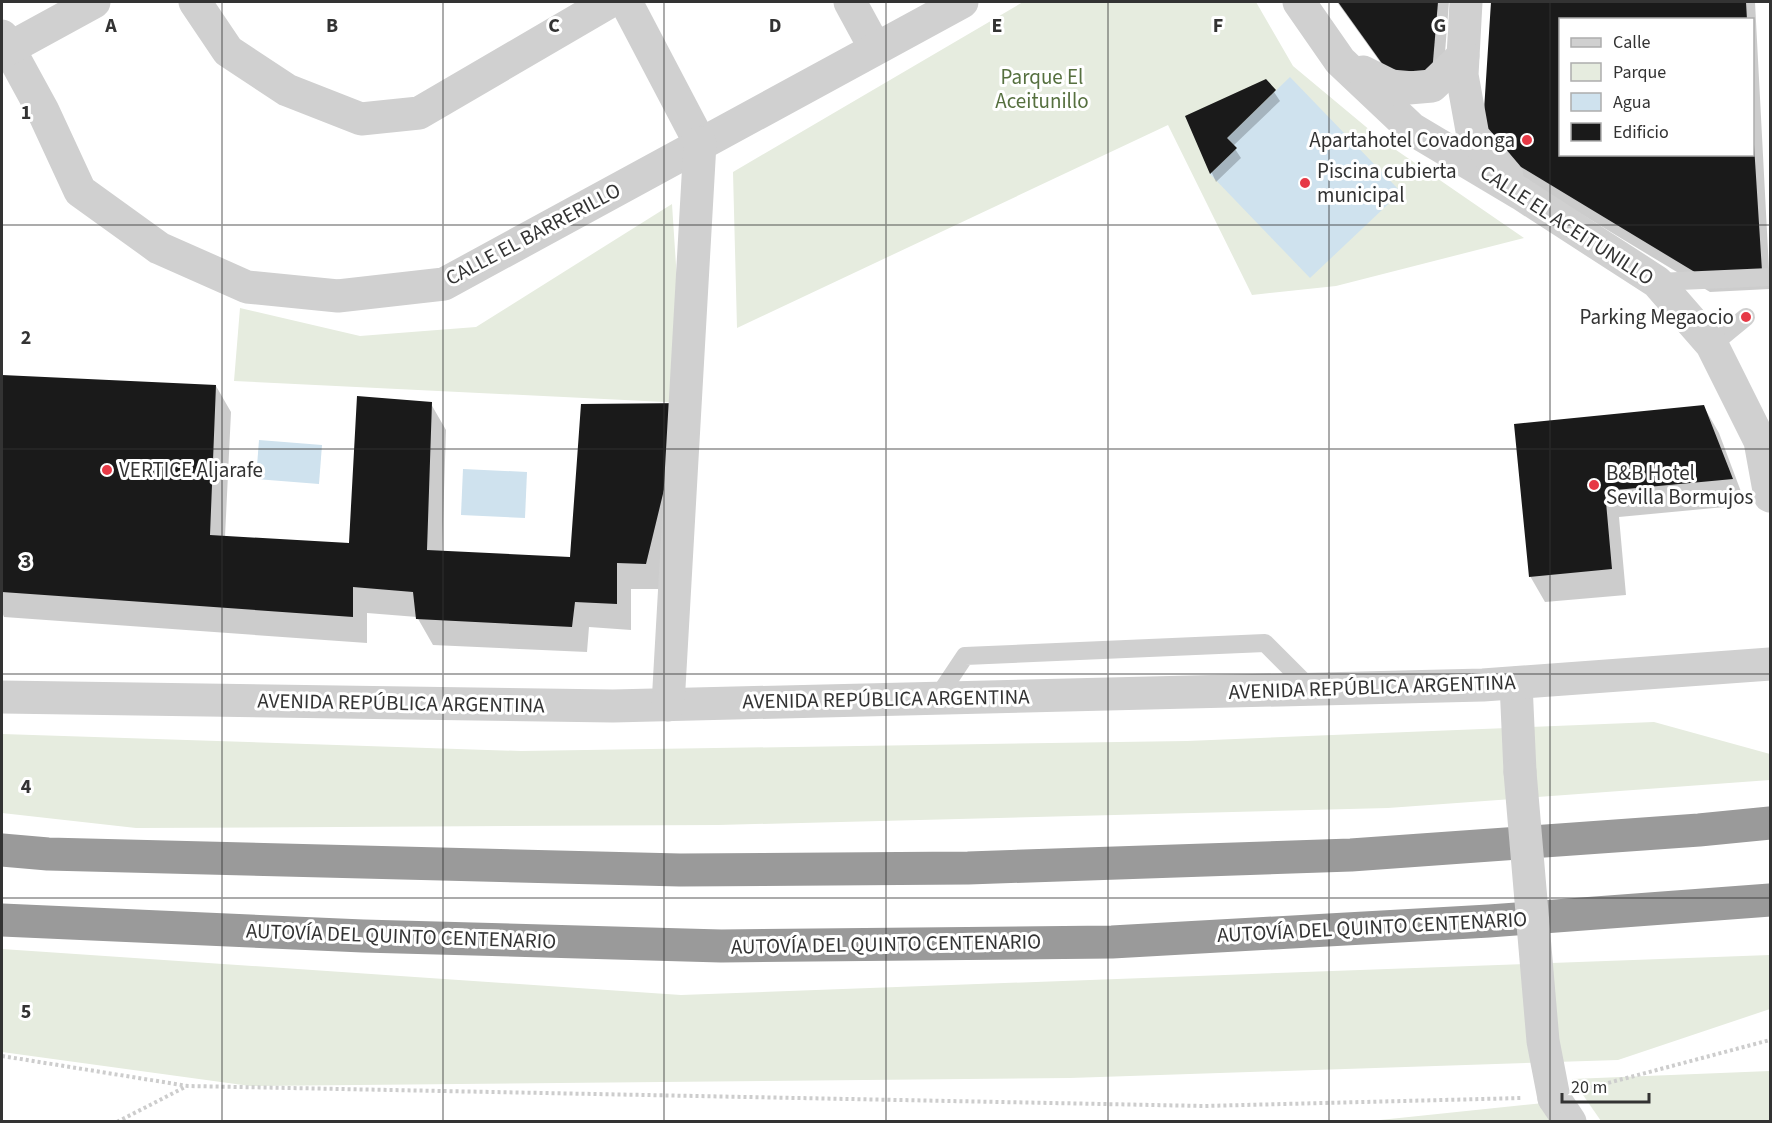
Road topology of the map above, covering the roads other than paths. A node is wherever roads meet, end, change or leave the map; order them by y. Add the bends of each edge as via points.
1 (94, 2) edge
2 (195, 2) edge
3 (609, 2) edge
4 (626, 2) edge
5 (850, 2) edge
6 (962, 2) edge
7 (1299, 2) edge
8 (1466, 2) edge
9 (5, 42) edge
10 (875, 48) junction
11 (1463, 56) junction
12 (1340, 61) junction
13 (700, 143) junction
14 (1521, 194) junction
15 (1770, 277) edge
16 (1657, 282) junction
17 (1746, 317) dead end
18 (1712, 345) junction
19 (1770, 496) edge
20 (1770, 664) edge
21 (1516, 682) junction
22 (1311, 689) junction
23 (2, 697) edge
24 (937, 698) junction
25 (668, 705) junction
26 (1770, 823) edge
27 (2, 850) edge
28 (1770, 900) edge
29 (2, 920) edge
30 (1562, 1110) edge

1 - 9 street
2 - 3 street via 228,51 287,90 361,119 419,113
4 - 13 street
5 - 10 street
6 - 10 street, CALLE EL BARRERILLO
7 - 12 street, CALLE EL ACEITUNILLO
8 - 11 street
9 - 13 street, CALLE EL BARRERILLO via 80,190 159,248 247,287 338,296 444,284
10 - 13 street, CALLE EL BARRERILLO
11 - 12 street via 1432,86 1397,89
11 - 14 street via 1461,75 1473,136
12 - 14 street, CALLE EL ACEITUNILLO via 1412,129
13 - 25 street
14 - 16 street, CALLE EL ACEITUNILLO
15 - 16 lane
16 - 18 street, CALLE EL ACEITUNILLO
17 - 18 lane
18 - 19 street, CALLE EL ACEITUNILLO via 1760,441
20 - 21 street, AVENIDA REPÚBLICA ARGENTINA
21 - 22 street, AVENIDA REPÚBLICA ARGENTINA
21 - 30 street, bridge via 1543,1041
22 - 24 street, AVENIDA REPÚBLICA ARGENTINA
22 - 24 lane via 1265,642 965,656
23 - 25 street, AVENIDA REPÚBLICA ARGENTINA
24 - 25 street, AVENIDA REPÚBLICA ARGENTINA
26 - 27 highway via 1351,855 968,868 680,870
28 - 29 highway, AUTOVÍA DEL QUINTO CENTENARIO via 1477,922 1100,943 721,946

